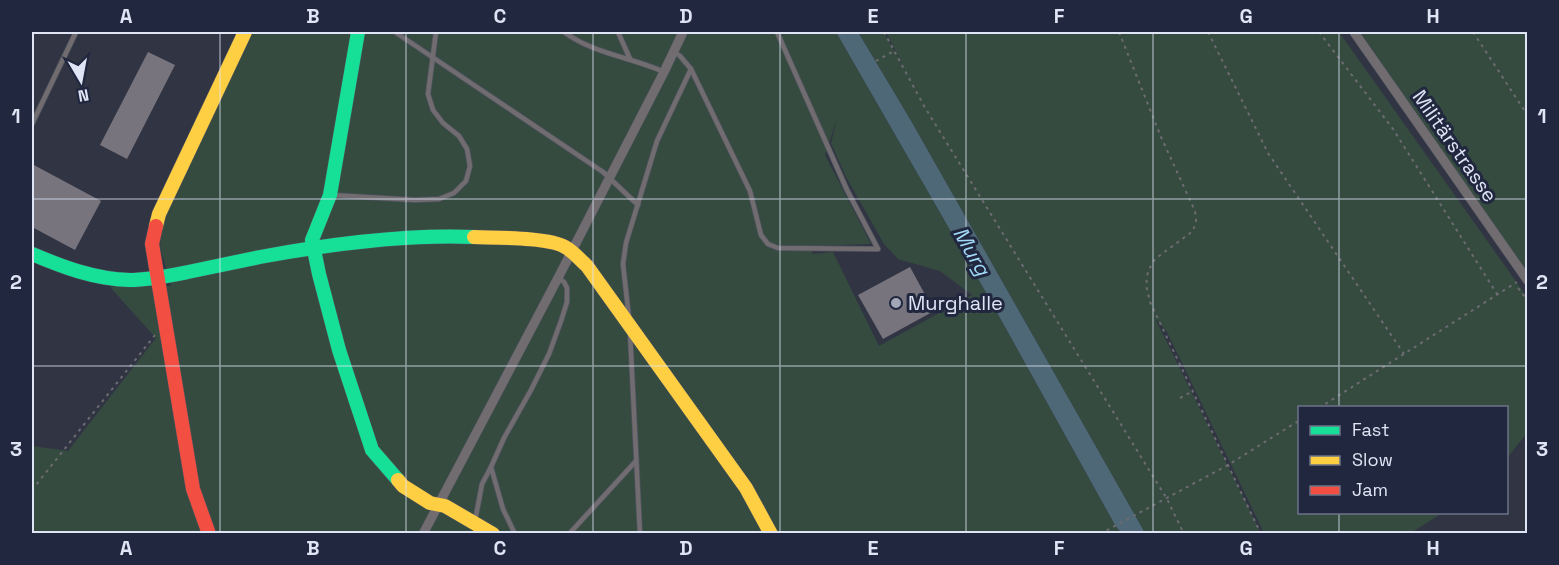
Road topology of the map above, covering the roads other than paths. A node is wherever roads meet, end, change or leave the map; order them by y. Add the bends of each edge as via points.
1 (76, 32) edge
2 (245, 32) edge
3 (358, 32) edge
4 (395, 32) edge
5 (436, 32) edge
6 (564, 32) edge
7 (618, 32) edge
8 (683, 32) edge
9 (777, 32) edge
10 (1354, 32) edge
11 (674, 51) junction
12 (432, 57) junction
13 (630, 59) junction
14 (691, 69) junction
15 (664, 72) junction
16 (32, 124) edge
17 (609, 177) junction
18 (330, 195) junction
19 (638, 205) junction
20 (314, 248) junction
21 (571, 251) junction
22 (32, 254) edge
23 (157, 278) junction
24 (558, 278) junction
25 (1526, 279) edge
26 (630, 325) junction
27 (636, 461) junction
28 (491, 467) junction
29 (438, 505) junction
30 (475, 522) junction
31 (209, 534) edge
32 (423, 534) edge
33 (493, 534) edge
34 (514, 534) edge
35 (569, 534) edge
36 (640, 534) edge
37 (771, 534) edge

1 - 16 lane
2 - 23 street via 159,214 152,244
3 - 18 street
4 - 12 lane
5 - 12 lane
6 - 13 lane via 604,53
7 - 13 lane
8 - 11 street
9 - 14 lane via 847,190 878,249 778,248 768,244 761,235 750,191
10 - 25 street, Militärstrasse
11 - 14 lane
11 - 15 street
12 - 17 lane
12 - 18 lane via 428,94 433,110 467,149 470,166 466,181 454,193 439,199
13 - 15 lane
14 - 19 lane via 657,141
15 - 17 street
17 - 19 lane
17 - 21 street
18 - 20 street via 312,240
19 - 26 lane via 624,264
20 - 21 street via 444,236 530,240
20 - 23 street
20 - 29 street via 339,350 372,450 403,486
21 - 24 street
21 - 26 street
22 - 23 street via 97,277
23 - 31 street via 193,489
24 - 28 lane via 567,288 561,321 549,354
24 - 29 street
26 - 27 lane
26 - 37 street via 746,488
27 - 35 lane
27 - 36 lane
28 - 30 lane via 482,484
28 - 34 lane
29 - 30 street
29 - 32 street
30 - 33 street

